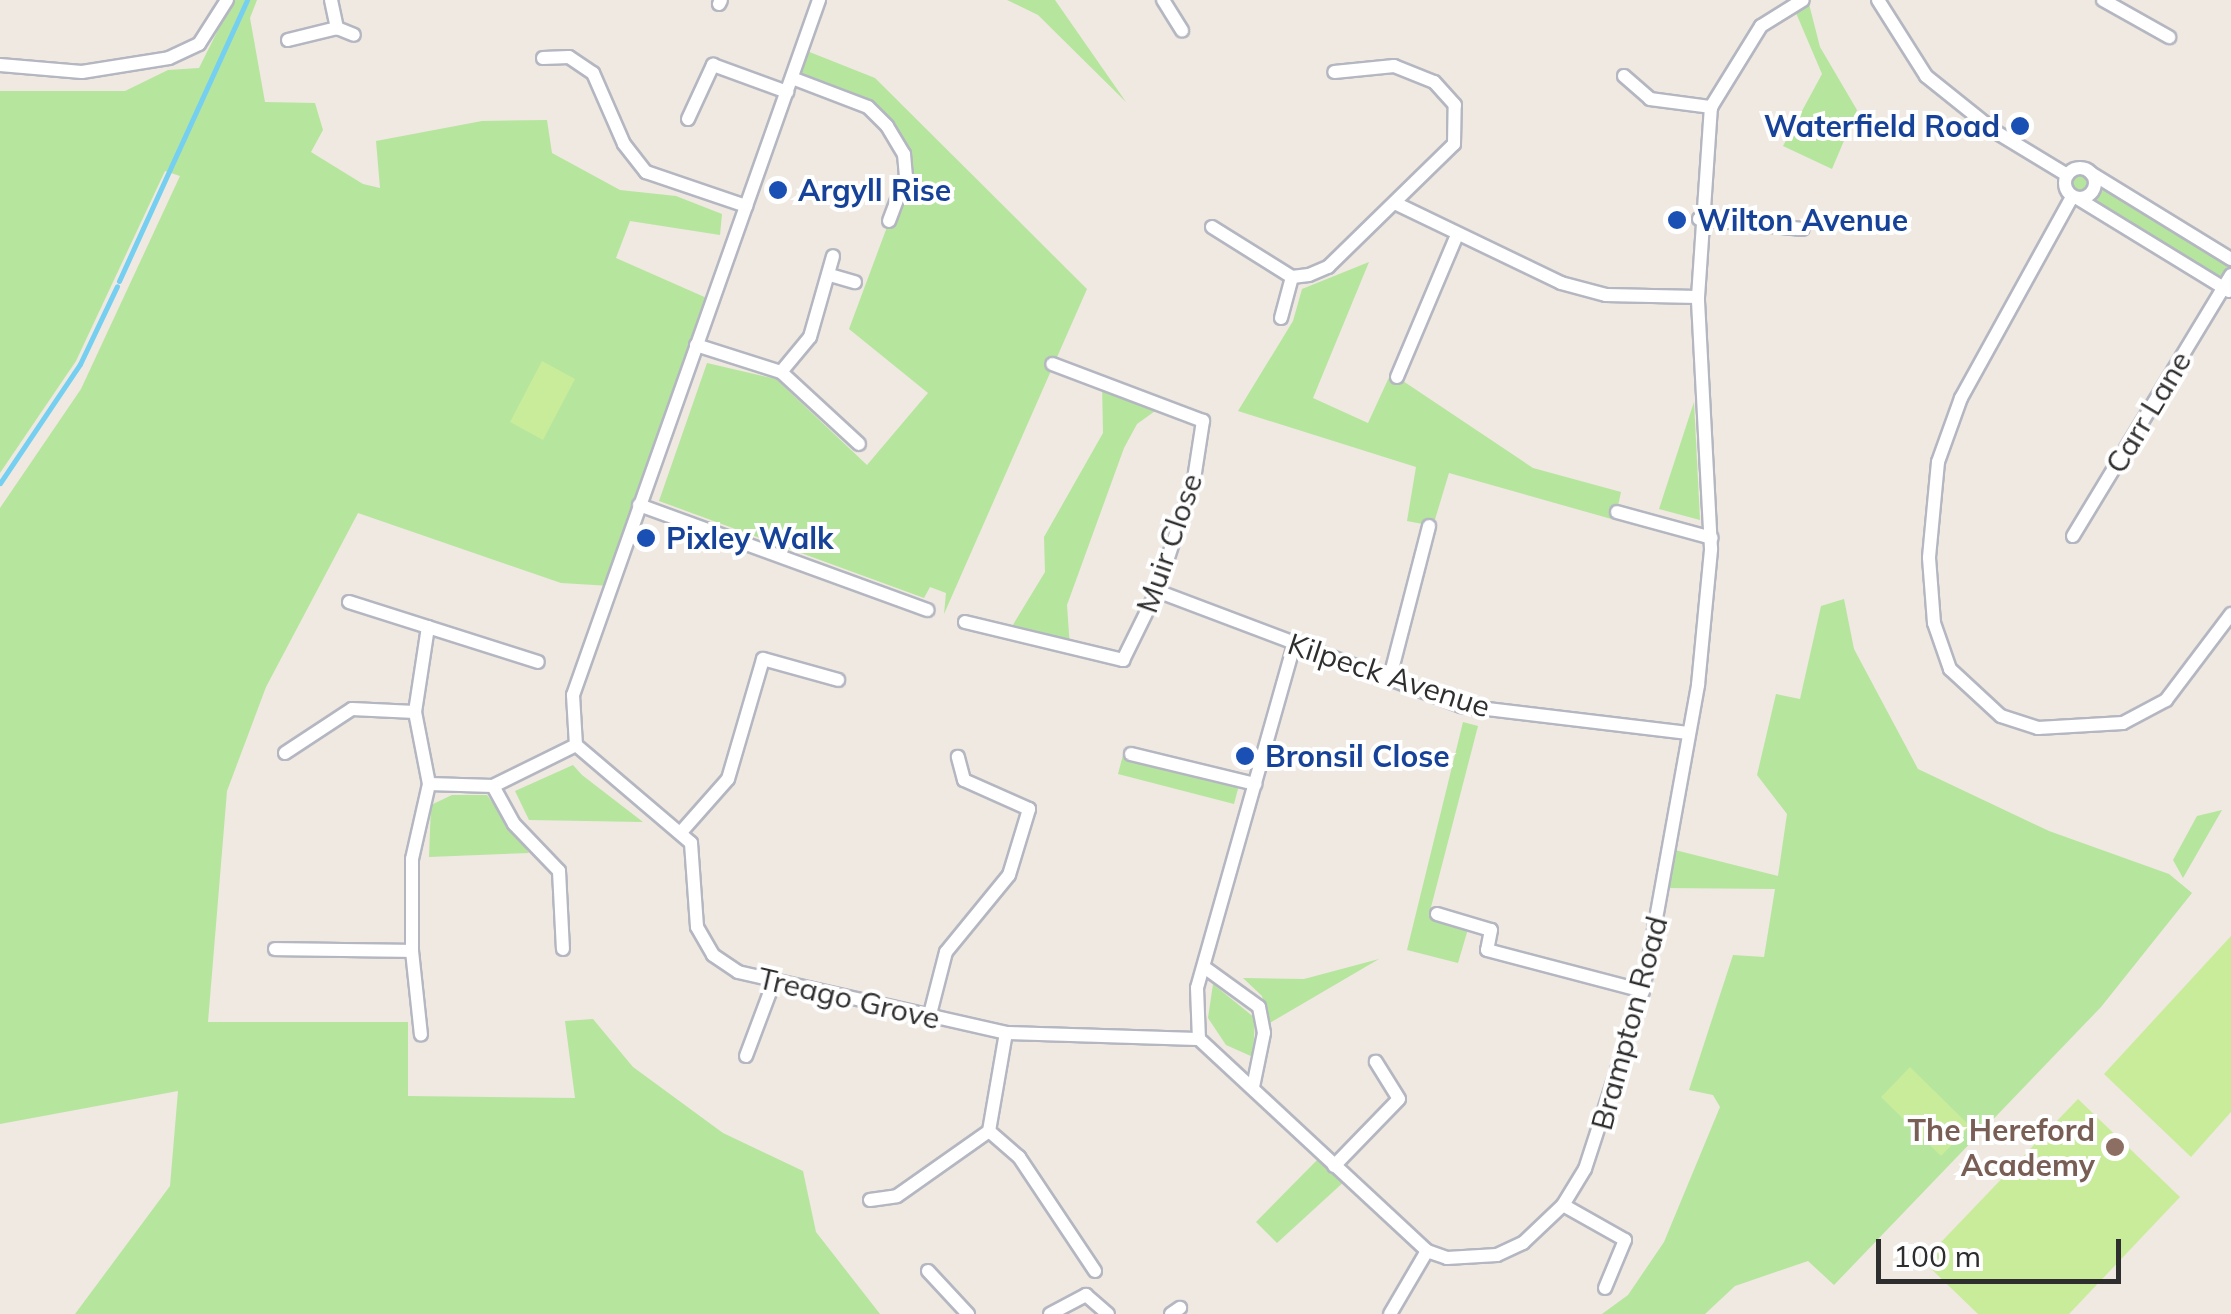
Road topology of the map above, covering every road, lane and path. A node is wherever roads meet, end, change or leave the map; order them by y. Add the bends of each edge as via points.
1 (227, 0) edge
2 (330, 0) edge
3 (819, 0) edge
4 (1163, 0) edge
5 (1803, 0) edge
6 (1878, 0) edge
7 (2102, 0) edge
8 (337, 28) junction
9 (1182, 30) dead end
10 (354, 35) dead end
11 (2168, 37) dead end
12 (288, 40) dead end
13 (544, 58) dead end
14 (0, 65) edge
15 (1334, 72) dead end
16 (1624, 76) dead end
17 (792, 78) junction
18 (787, 92) junction
19 (1711, 107) junction
20 (688, 119) dead end
21 (2091, 173) junction
22 (2067, 175) junction
23 (2075, 197) junction
24 (1396, 204) junction
25 (746, 206) junction
26 (1700, 220) junction
27 (889, 221) dead end
28 (1212, 226) dead end
29 (1803, 229) dead end
30 (1457, 235) junction
31 (834, 256) dead end
32 (2231, 259) edge
33 (830, 276) junction
34 (1292, 277) junction
35 (855, 282) dead end
36 (2229, 285) edge
37 (1698, 297) junction
38 (1281, 318) dead end
39 (696, 345) junction
40 (1052, 364) dead end
41 (781, 372) junction
42 (1397, 377) dead end
43 (858, 444) dead end
44 (639, 505) junction
45 (1617, 512) dead end
46 (1430, 526) dead end
47 (2073, 536) dead end
48 (1712, 538) junction
49 (1157, 591) junction
50 (349, 602) dead end
51 (928, 610) dead end
52 (2231, 614) edge
53 (965, 622) dead end
54 (428, 628) junction
55 (1294, 646) junction
56 (538, 662) dead end
57 (838, 680) dead end
58 (1389, 681) junction
59 (415, 712) junction
60 (1688, 733) junction
61 (576, 745) junction
62 (285, 753) dead end
63 (1131, 754) dead end
64 (958, 757) dead end
65 (429, 784) junction
66 (1254, 784) junction
67 (494, 786) junction
68 (682, 831) junction
69 (1437, 914) dead end
70 (275, 949) dead end
71 (562, 949) dead end
72 (412, 951) junction
73 (1204, 967) junction
74 (772, 984) junction
75 (1643, 992) junction
76 (929, 1018) junction
77 (1006, 1033) junction
78 (420, 1034) dead end
79 (1199, 1038) junction
80 (746, 1056) dead end
81 (1376, 1062) dead end
82 (1252, 1086) junction
83 (990, 1131) junction
84 (1334, 1166) junction
85 (870, 1200) dead end
86 (1563, 1205) junction
87 (1427, 1250) junction
88 (928, 1270) dead end
89 (1095, 1271) dead end
90 (1604, 1288) dead end
91 (968, 1314) edge
92 (1050, 1314) edge
93 (1108, 1314) edge
94 (1390, 1314) edge

1 - 14 street via 199,44 169,58 82,72
2 - 8 street
3 - 17 street
4 - 9 street
5 - 19 street, Brampton Road via 1761,26
6 - 22 street via 1926,76
7 - 11 street
8 - 10 street
8 - 12 street
13 - 25 street via 569,57 593,74 624,144 646,172
15 - 24 street via 1394,66 1434,82 1455,105 1454,144
16 - 19 street via 1650,99
17 - 18 street
17 - 27 street via 868,107 887,126 904,154 906,176
18 - 20 street via 713,65
18 - 25 street
19 - 26 street, Brampton Road
21 - 22 street
21 - 23 street via 2094,190
21 - 32 street
22 - 23 street
23 - 36 street
23 - 52 street via 1961,398 1938,462 1929,558 1934,623 1950,670 2000,716 2038,728 2123,723 2166,700
24 - 30 street
24 - 34 street via 1328,267
25 - 39 street
26 - 29 street
26 - 37 street, Brampton Road
28 - 34 street
30 - 37 street via 1520,268 1606,294
30 - 42 street
31 - 33 street
33 - 35 street
33 - 41 street via 810,338
34 - 38 street
36 - 47 street, Carr Lane
37 - 48 street, Brampton Road
39 - 41 street
39 - 44 street
40 - 49 street, Muir Close via 1203,421 1194,479
41 - 43 street
44 - 51 street
44 - 61 street via 573,695
45 - 48 street
46 - 58 street
48 - 60 street, Brampton Road
49 - 53 street, Muir Close via 1123,660
49 - 55 street, Kilpeck Avenue
50 - 54 street
54 - 56 street
54 - 59 street
55 - 58 street, Kilpeck Avenue
55 - 66 street
57 - 68 street via 763,659 728,779
58 - 60 street, Kilpeck Avenue via 1484,711
59 - 62 street via 352,709
59 - 65 street
60 - 75 street, Brampton Road
61 - 67 street
61 - 68 street
63 - 66 street
64 - 76 street via 972,786 1029,808 1009,875 946,952
65 - 67 street
65 - 72 street via 412,859
66 - 73 street
67 - 71 street via 514,824 559,871
68 - 74 street, Treago Grove via 695,854 704,943 724,964
69 - 75 street via 1491,930 1487,950
70 - 72 street
72 - 78 street
73 - 79 street via 1194,1009
73 - 82 street via 1259,1007 1264,1033
74 - 76 street, Treago Grove
74 - 80 street
75 - 86 street, Brampton Road via 1601,1130
76 - 77 street, Treago Grove
77 - 79 street, Treago Grove
77 - 83 street
79 - 82 street
81 - 84 street via 1399,1100
82 - 84 street
83 - 85 street via 898,1196
83 - 89 street via 1019,1157
84 - 87 street
86 - 87 street, Brampton Road via 1524,1243 1497,1255 1447,1258
86 - 90 street via 1625,1240
87 - 94 street
88 - 91 street
92 - 93 street via 1086,1295

